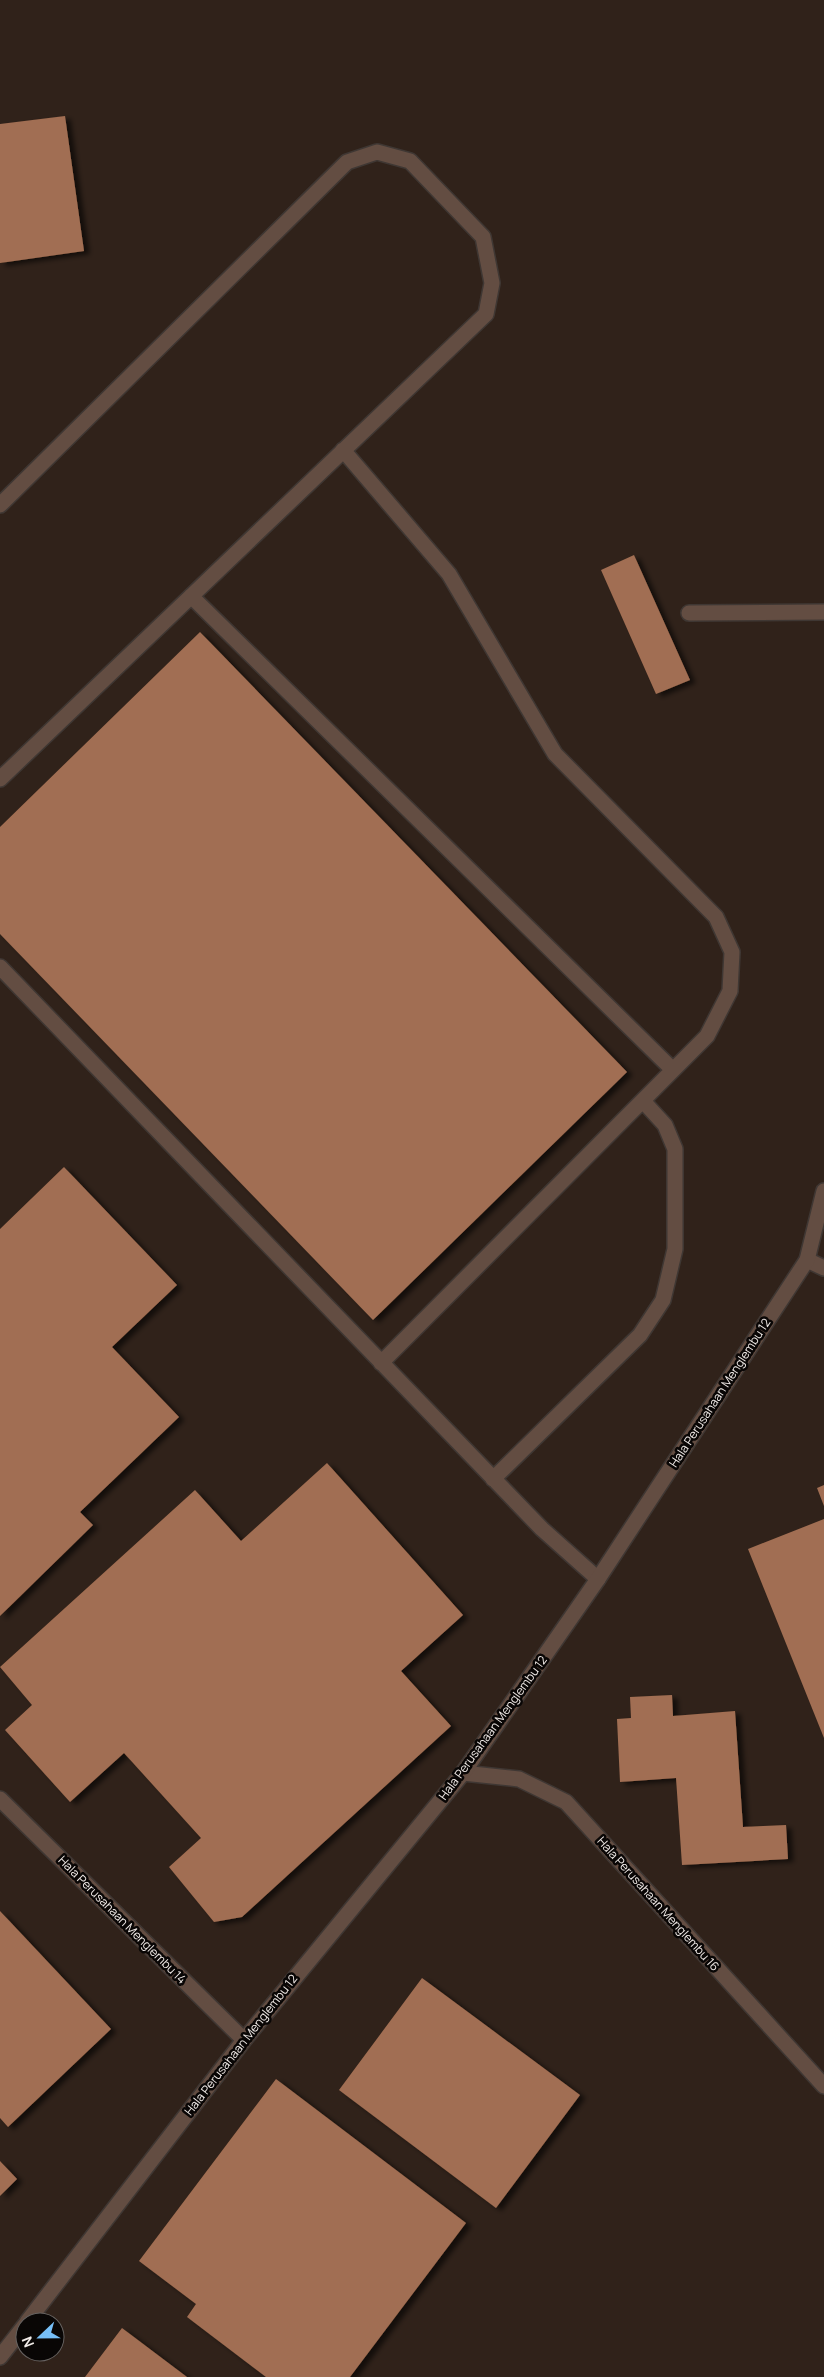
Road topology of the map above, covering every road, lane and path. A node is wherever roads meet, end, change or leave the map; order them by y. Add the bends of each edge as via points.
1 (343, 450) junction
2 (0, 505) edge
3 (191, 596) junction
4 (824, 612) edge
5 (689, 613) dead end
6 (0, 778) edge
7 (0, 967) edge
8 (674, 1070) junction
9 (643, 1101) junction
10 (824, 1191) edge
11 (807, 1260) junction
12 (824, 1268) edge
13 (381, 1363) junction
14 (493, 1479) junction
15 (598, 1579) junction
16 (463, 1773) junction
17 (0, 1799) edge
18 (244, 2040) junction
19 (824, 2086) edge
20 (34, 2312) edge
21 (15, 2337) edge
22 (0, 2357) edge

1 - 2 street via 486,314 492,283 483,237 410,161 377,152 346,162
1 - 3 street
1 - 8 street via 449,574 555,754 716,917 732,952 730,991 707,1036
3 - 6 street
3 - 8 street
4 - 5 street
7 - 13 street
8 - 9 street
9 - 13 street
9 - 14 street via 664,1125 675,1149 675,1249 663,1300 640,1335
10 - 11 street, Hala Perusahaan Menglembu 12
11 - 12 street
11 - 15 street, Hala Perusahaan Menglembu 12
13 - 14 street
14 - 15 street
15 - 16 street, Hala Perusahaan Menglembu 12
16 - 18 street, Hala Perusahaan Menglembu 12
16 - 19 street, Hala Perusahaan Menglembu 16 via 520,1779 566,1802
17 - 18 street, Hala Perusahaan Menglembu 14
18 - 20 street, Hala Perusahaan Menglembu 12
21 - 22 street, Hala Perusahaan Menglembu 12

